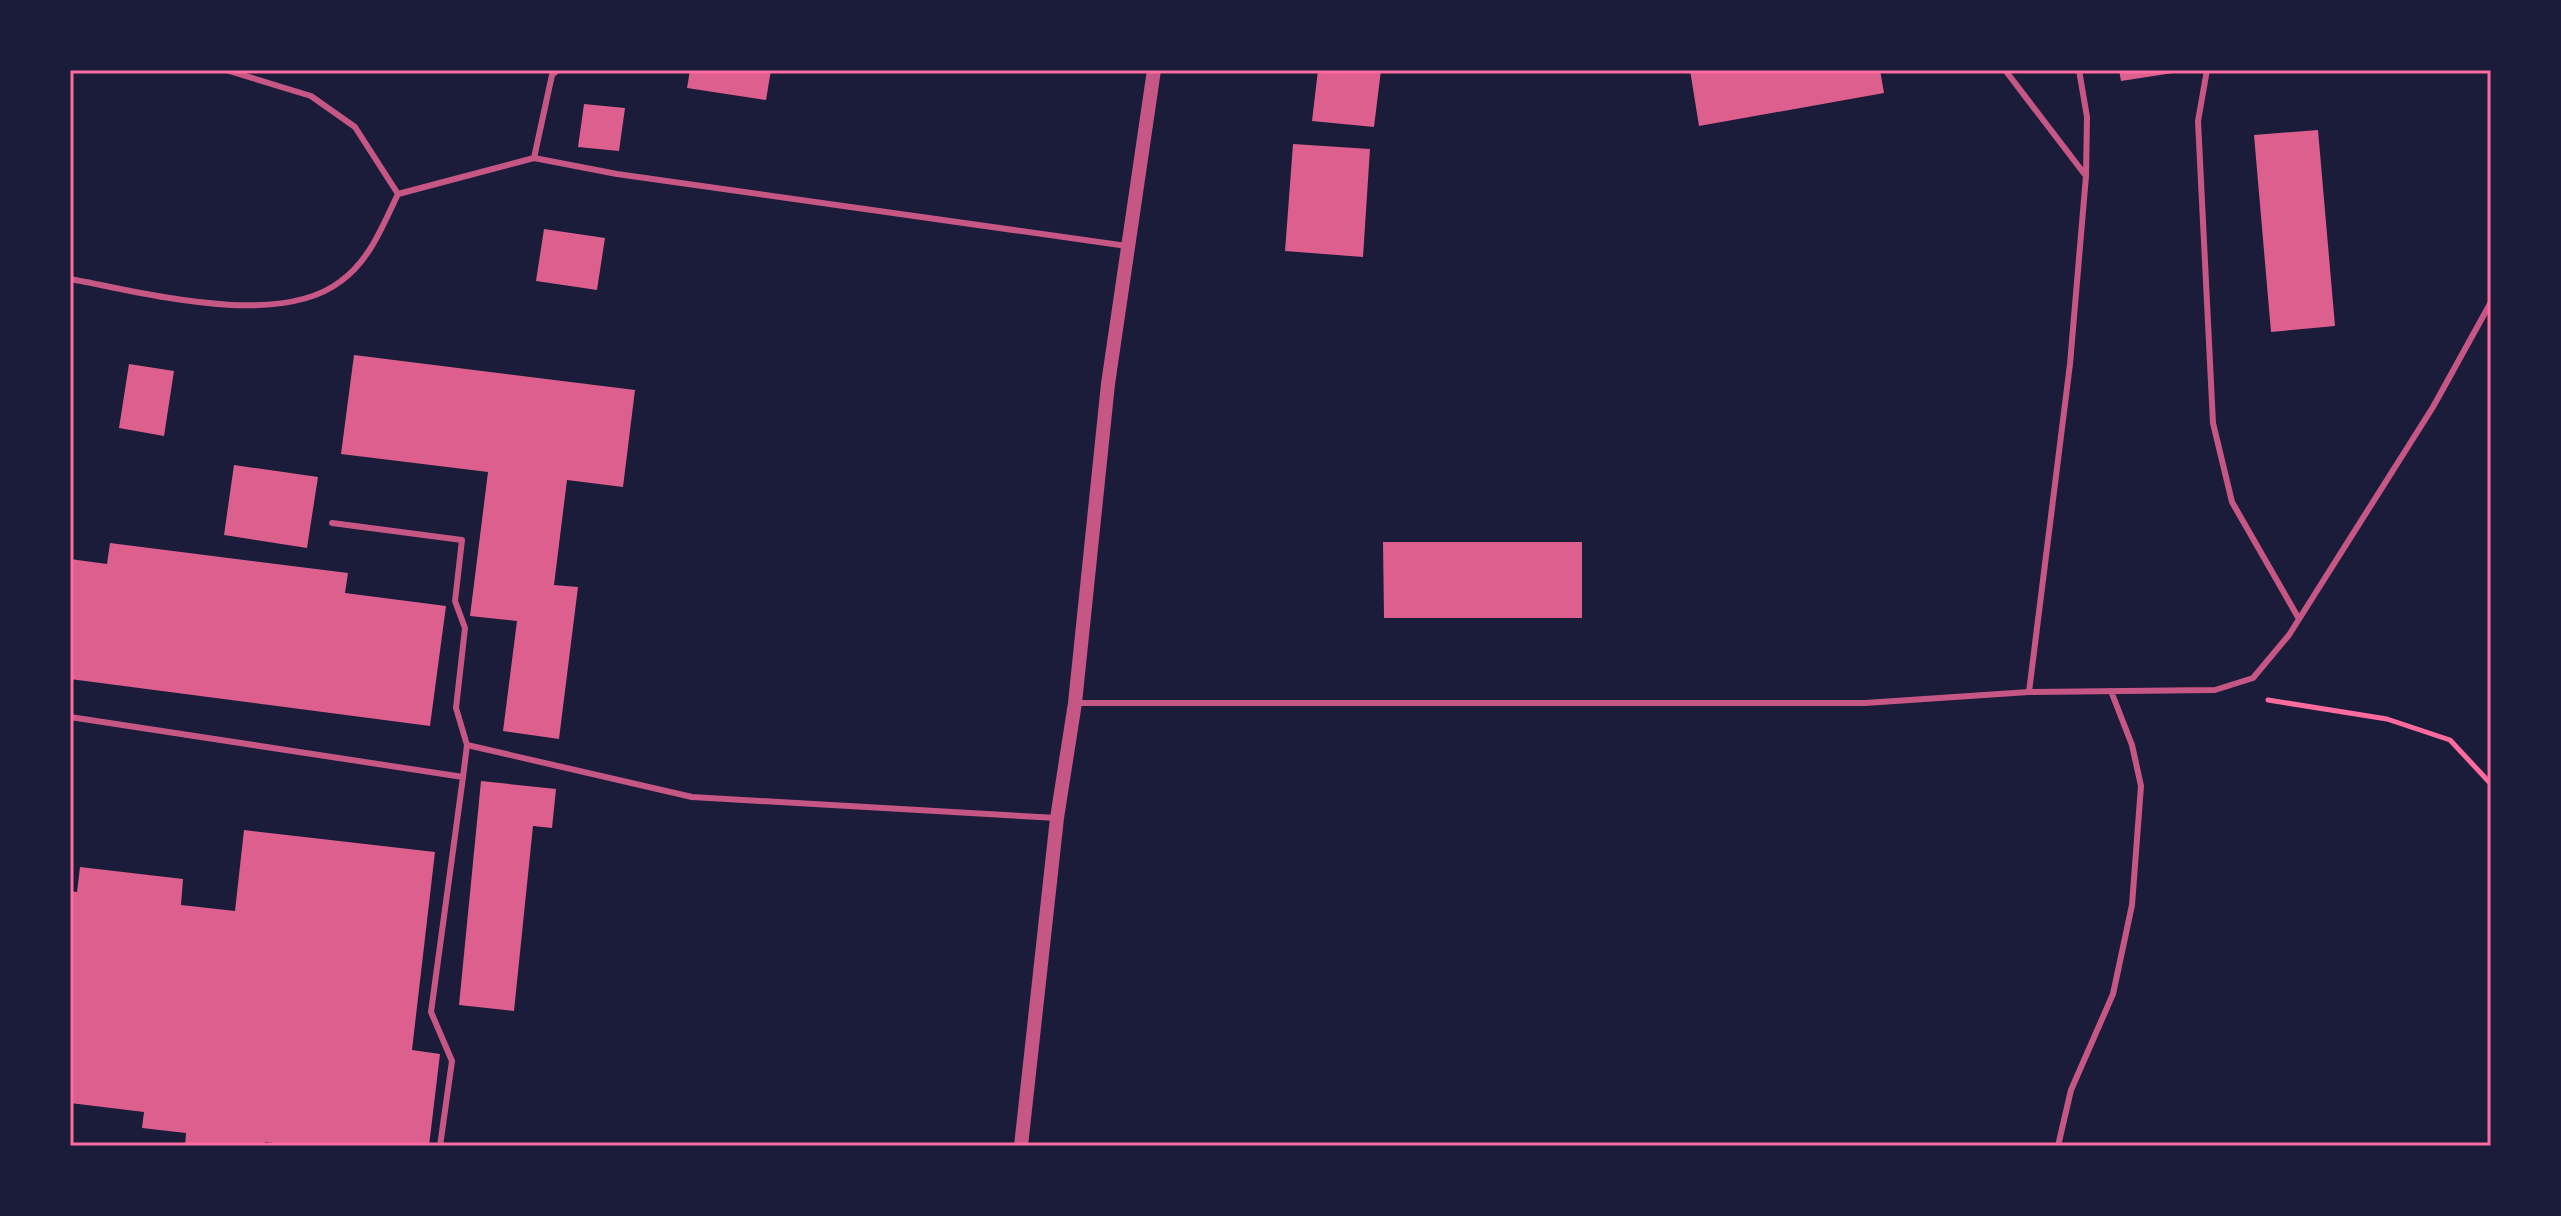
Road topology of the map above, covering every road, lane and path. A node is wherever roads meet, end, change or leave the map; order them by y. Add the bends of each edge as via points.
1 (226, 70) edge
2 (558, 70) edge
3 (1154, 70) edge
4 (2005, 70) edge
5 (2079, 70) edge
6 (2207, 70) edge
7 (534, 158) junction
8 (2086, 176) junction
9 (398, 194) junction
10 (1129, 246) junction
11 (70, 279) edge
12 (2491, 302) edge
13 (332, 523) dead end
14 (2299, 619) junction
15 (2215, 690) junction
16 (2111, 691) junction
17 (2029, 692) junction
18 (1075, 703) junction
19 (70, 717) edge
20 (467, 745) junction
21 (463, 777) junction
22 (2491, 784) edge
23 (1057, 818) junction
24 (440, 1146) edge
25 (1021, 1146) edge
26 (2058, 1146) edge

1 - 9 lane via 311,96 355,127
2 - 7 lane via 552,75
3 - 10 street
4 - 8 lane
5 - 8 lane via 2087,117
6 - 14 lane via 2198,121 2213,423 2232,502
7 - 9 lane
7 - 10 lane
8 - 17 lane via 2070,364
9 - 11 lane via 374,245 341,282 282,306 214,304
10 - 18 street via 1108,384
12 - 14 lane via 2433,407
13 - 20 lane via 462,540 455,601 465,628 456,708
14 - 15 lane via 2253,678
15 - 16 lane
15 - 22 path via 2387,719 2450,740
16 - 17 lane
16 - 26 lane via 2141,786 2132,905 2113,994 2071,1090
17 - 18 lane via 1865,703
18 - 23 street
19 - 21 lane
20 - 21 lane
20 - 23 lane via 692,797
21 - 24 lane via 431,1012 452,1061
23 - 25 street

